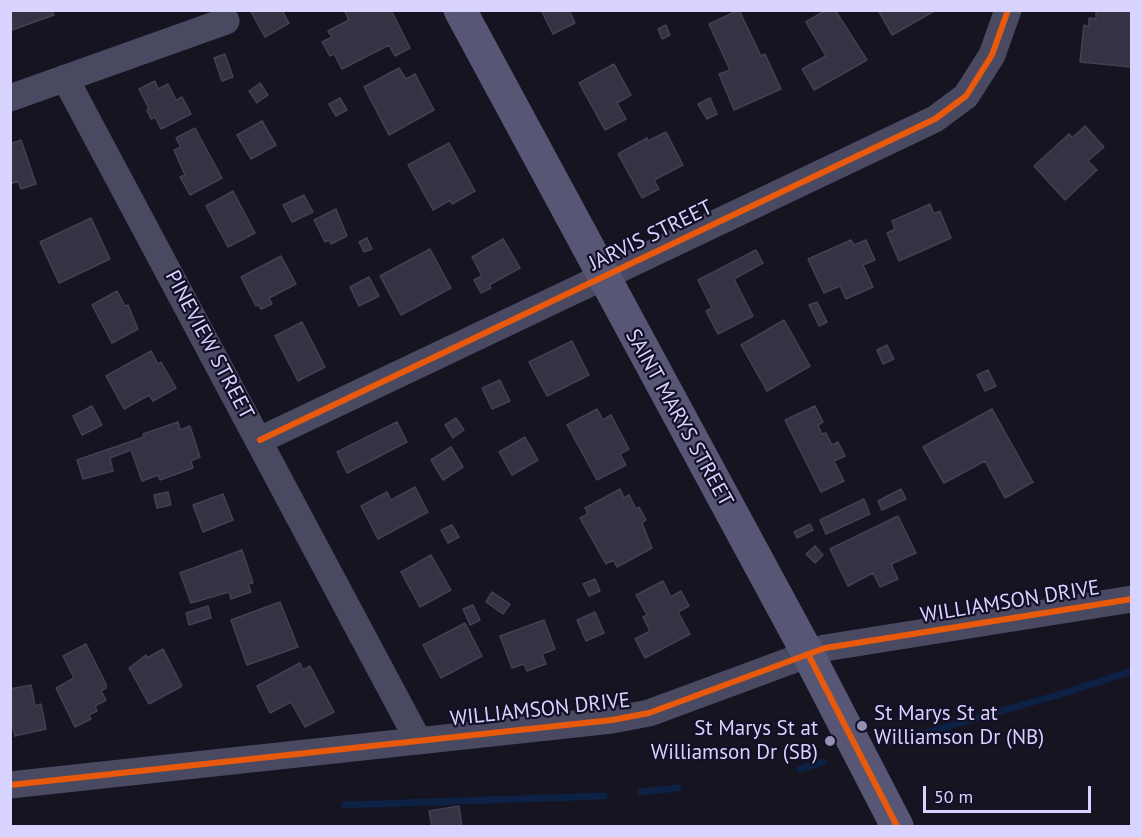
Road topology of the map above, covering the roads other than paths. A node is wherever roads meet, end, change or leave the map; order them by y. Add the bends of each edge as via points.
1 (460, 10) edge
2 (1008, 10) edge
3 (226, 21) dead end
4 (66, 78) junction
5 (10, 98) edge
6 (603, 278) junction
7 (260, 440) junction
8 (1131, 599) edge
9 (807, 654) junction
10 (418, 740) junction
11 (10, 785) edge
12 (897, 826) edge

1 - 6 main road, SAINT MARYS STREET
2 - 6 street, JARVIS STREET via 992,56 966,96 935,119
3 - 4 street
4 - 5 street
4 - 7 street, PINEVIEW STREET
6 - 7 street, JARVIS STREET
6 - 9 main road, SAINT MARYS STREET
7 - 10 street, PINEVIEW STREET
8 - 9 street, WILLIAMSON DRIVE
9 - 10 street, WILLIAMSON DRIVE via 649,713
9 - 12 main road, SAINT MARYS STREET
10 - 11 street, WILLIAMSON DRIVE

